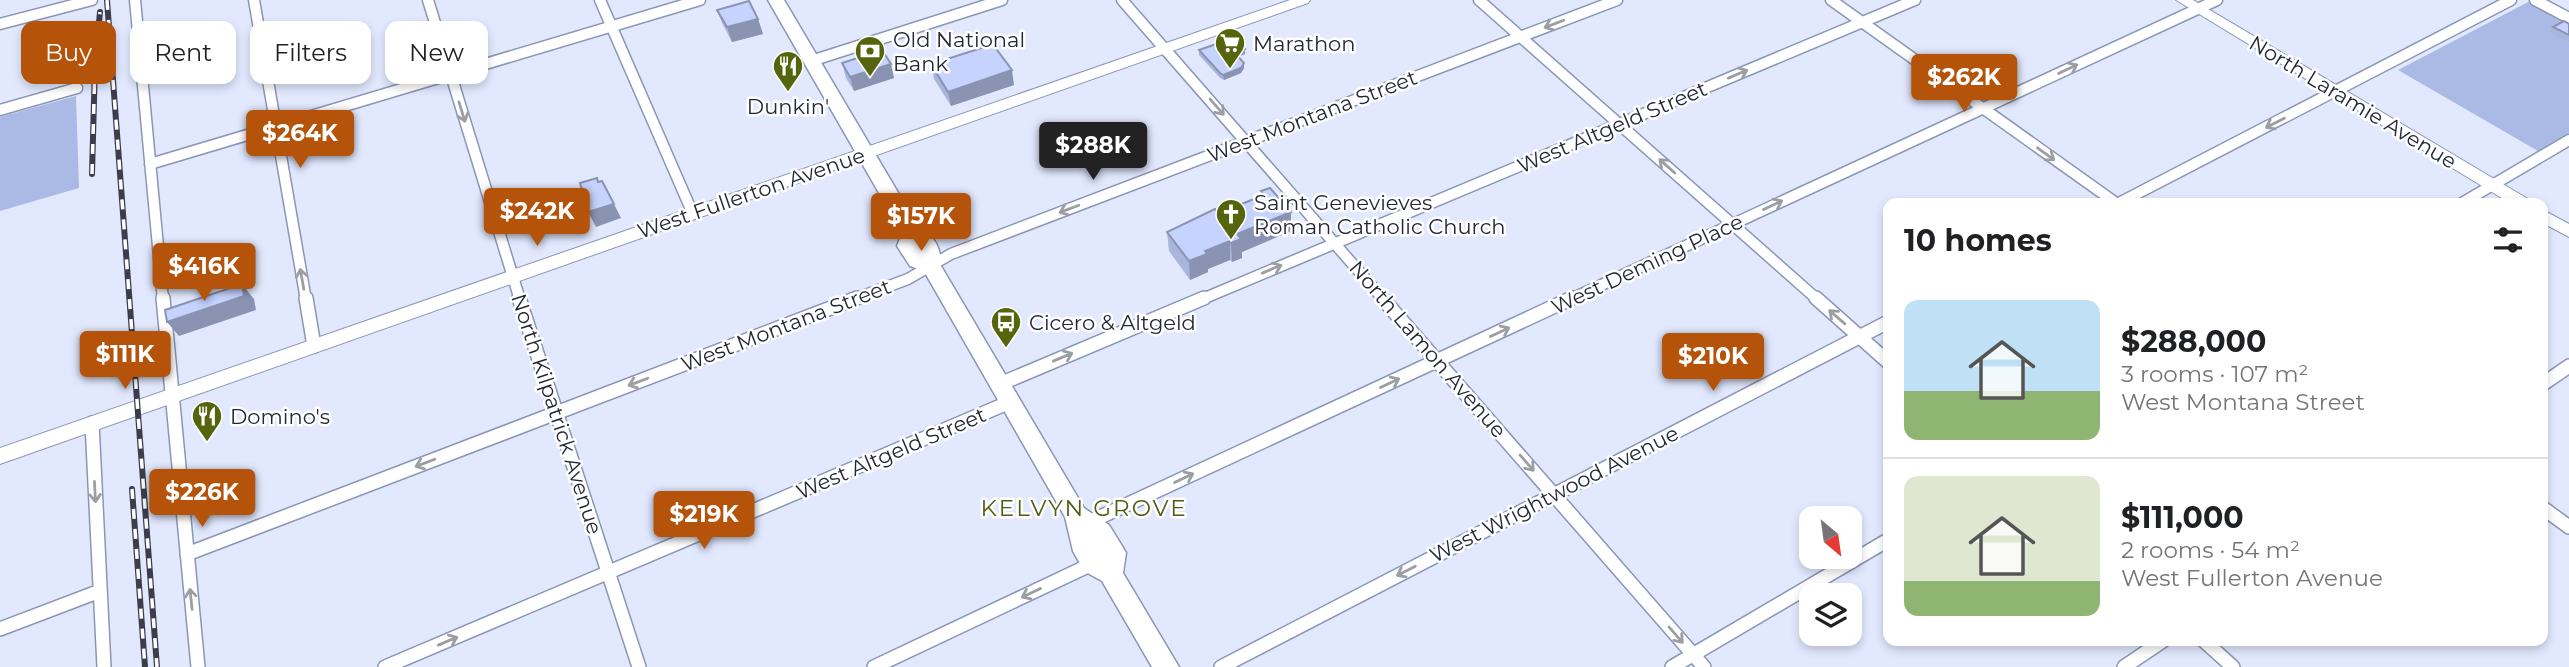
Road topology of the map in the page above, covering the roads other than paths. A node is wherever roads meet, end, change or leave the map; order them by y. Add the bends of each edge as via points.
1 (92, 0) edge
2 (135, 0) edge
3 (254, 0) edge
4 (428, 0) edge
5 (600, 0) edge
6 (700, 0) edge
7 (776, 0) edge
8 (1002, 0) edge
9 (1122, 0) edge
10 (1303, 0) edge
11 (1479, 0) edge
12 (1617, 0) edge
13 (1831, 0) edge
14 (1915, 0) edge
15 (2183, 0) edge
16 (2217, 0) edge
17 (2511, 0) edge
18 (2535, 0) edge
19 (2198, 9) junction
20 (2569, 18) edge
21 (434, 21) edge
22 (1862, 22) junction
23 (0, 24) edge
24 (612, 26) junction
25 (1521, 37) junction
26 (1166, 48) junction
27 (811, 61) junction
28 (488, 64) edge
29 (421, 84) edge
30 (454, 84) edge
31 (77, 88) dead end
32 (2335, 91) junction
33 (1983, 108) junction
34 (0, 110) edge
35 (1619, 124) junction
36 (276, 127) junction
37 (2569, 140) edge
38 (1247, 141) junction
39 (865, 153) junction
40 (150, 164) junction
41 (2492, 185) junction
42 (2110, 198) edge
43 (2127, 198) edge
44 (2470, 198) edge
45 (2514, 198) edge
46 (693, 214) junction
47 (2548, 219) edge
48 (1732, 224) junction
49 (2569, 231) edge
50 (1336, 243) junction
51 (931, 266) junction
52 (512, 277) junction
53 (1883, 325) edge
54 (1860, 337) junction
55 (314, 346) junction
56 (1883, 358) edge
57 (1438, 360) junction
58 (2569, 366) edge
59 (2548, 381) edge
60 (1005, 393) junction
61 (173, 395) junction
62 (556, 413) junction
63 (92, 424) junction
64 (0, 456) edge
65 (1554, 494) junction
66 (2548, 512) edge
67 (1081, 522) junction
68 (2569, 527) edge
69 (1883, 543) edge
70 (187, 554) junction
71 (1102, 569) junction
72 (608, 573) junction
73 (100, 590) junction
74 (0, 628) edge
75 (2155, 646) edge
76 (2210, 646) edge
77 (1693, 654) junction
78 (104, 667) edge
79 (198, 667) edge
80 (385, 667) edge
81 (639, 667) edge
82 (874, 667) edge
83 (1166, 667) edge
84 (1220, 667) edge
85 (1672, 667) edge
86 (1704, 667) edge
87 (2124, 667) edge
88 (2233, 667) edge

1 - 23 street
2 - 40 street
3 - 36 street
4 - 21 street, North Kilpatrick Avenue
5 - 24 street
6 - 24 street
7 - 27 main road
8 - 27 street
9 - 26 street, North Lamon Avenue
10 - 26 main road, West Fullerton Avenue
11 - 25 street
12 -> 25 street, West Montana Street
13 - 22 street
14 - 22 street, West Altgeld Street
15 - 19 main road, North Laramie Avenue
16 - 19 street, West Deming Place
17 - 32 street
18 - 20 street
19 - 32 main road, North Laramie Avenue
33 -> 19 street, West Deming Place
22 - 33 street
35 -> 22 street, West Altgeld Street
24 - 28 street
24 - 46 street
25 - 35 street
25 - 38 street, West Montana Street
26 -> 38 street, North Lamon Avenue
26 - 39 main road, West Fullerton Avenue
27 - 39 main road
29 - 36 street
30 -> 52 street, North Kilpatrick Avenue
31 - 34 street
32 - 41 main road, North Laramie Avenue
32 -> 43 street
33 -> 42 street
48 -> 33 street, West Deming Place
48 -> 35 street
35 - 50 street, West Altgeld Street
36 - 40 street
55 -> 36 street
37 - 41 street
38 - 50 street, North Lamon Avenue
38 -> 51 street, West Montana Street via 951,254
39 - 46 main road, West Fullerton Avenue
39 - 51 main road via 912,233 907,246 916,261
40 - 61 street
41 - 44 street
41 - 45 main road, North Laramie Avenue
46 - 52 main road, West Fullerton Avenue
47 - 49 main road
54 -> 48 street
57 -> 48 street, West Deming Place
50 - 57 street, North Lamon Avenue
60 -> 50 street, West Altgeld Street
51 - 60 main road
51 -> 62 street, West Montana Street via 908,279
52 - 55 main road, West Fullerton Avenue
52 - 62 street, North Kilpatrick Avenue
53 - 54 street, West Wrightwood Avenue
54 - 56 street
54 - 65 street, West Wrightwood Avenue
55 - 61 main road, West Fullerton Avenue
57 -> 65 street, North Lamon Avenue
67 -> 57 street, West Deming Place
58 - 59 street
60 - 67 main road
60 - 72 street, West Altgeld Street
61 - 63 main road, West Fullerton Avenue
61 - 70 street
62 -> 70 street, West Montana Street
62 - 72 street, North Kilpatrick Avenue
63 - 64 main road, West Fullerton Avenue
63 -> 73 street
65 -> 77 street, North Lamon Avenue
65 -> 84 street, West Wrightwood Avenue
66 - 68 street
67 - 71 main road
69 - 77 street
79 -> 70 street
71 -> 82 street
71 - 83 main road
80 -> 72 street, West Altgeld Street
72 - 81 street, North Kilpatrick Avenue
73 - 74 street
73 - 78 street
75 - 87 street
76 - 88 street
77 - 85 street
77 - 86 street, North Lamon Avenue

